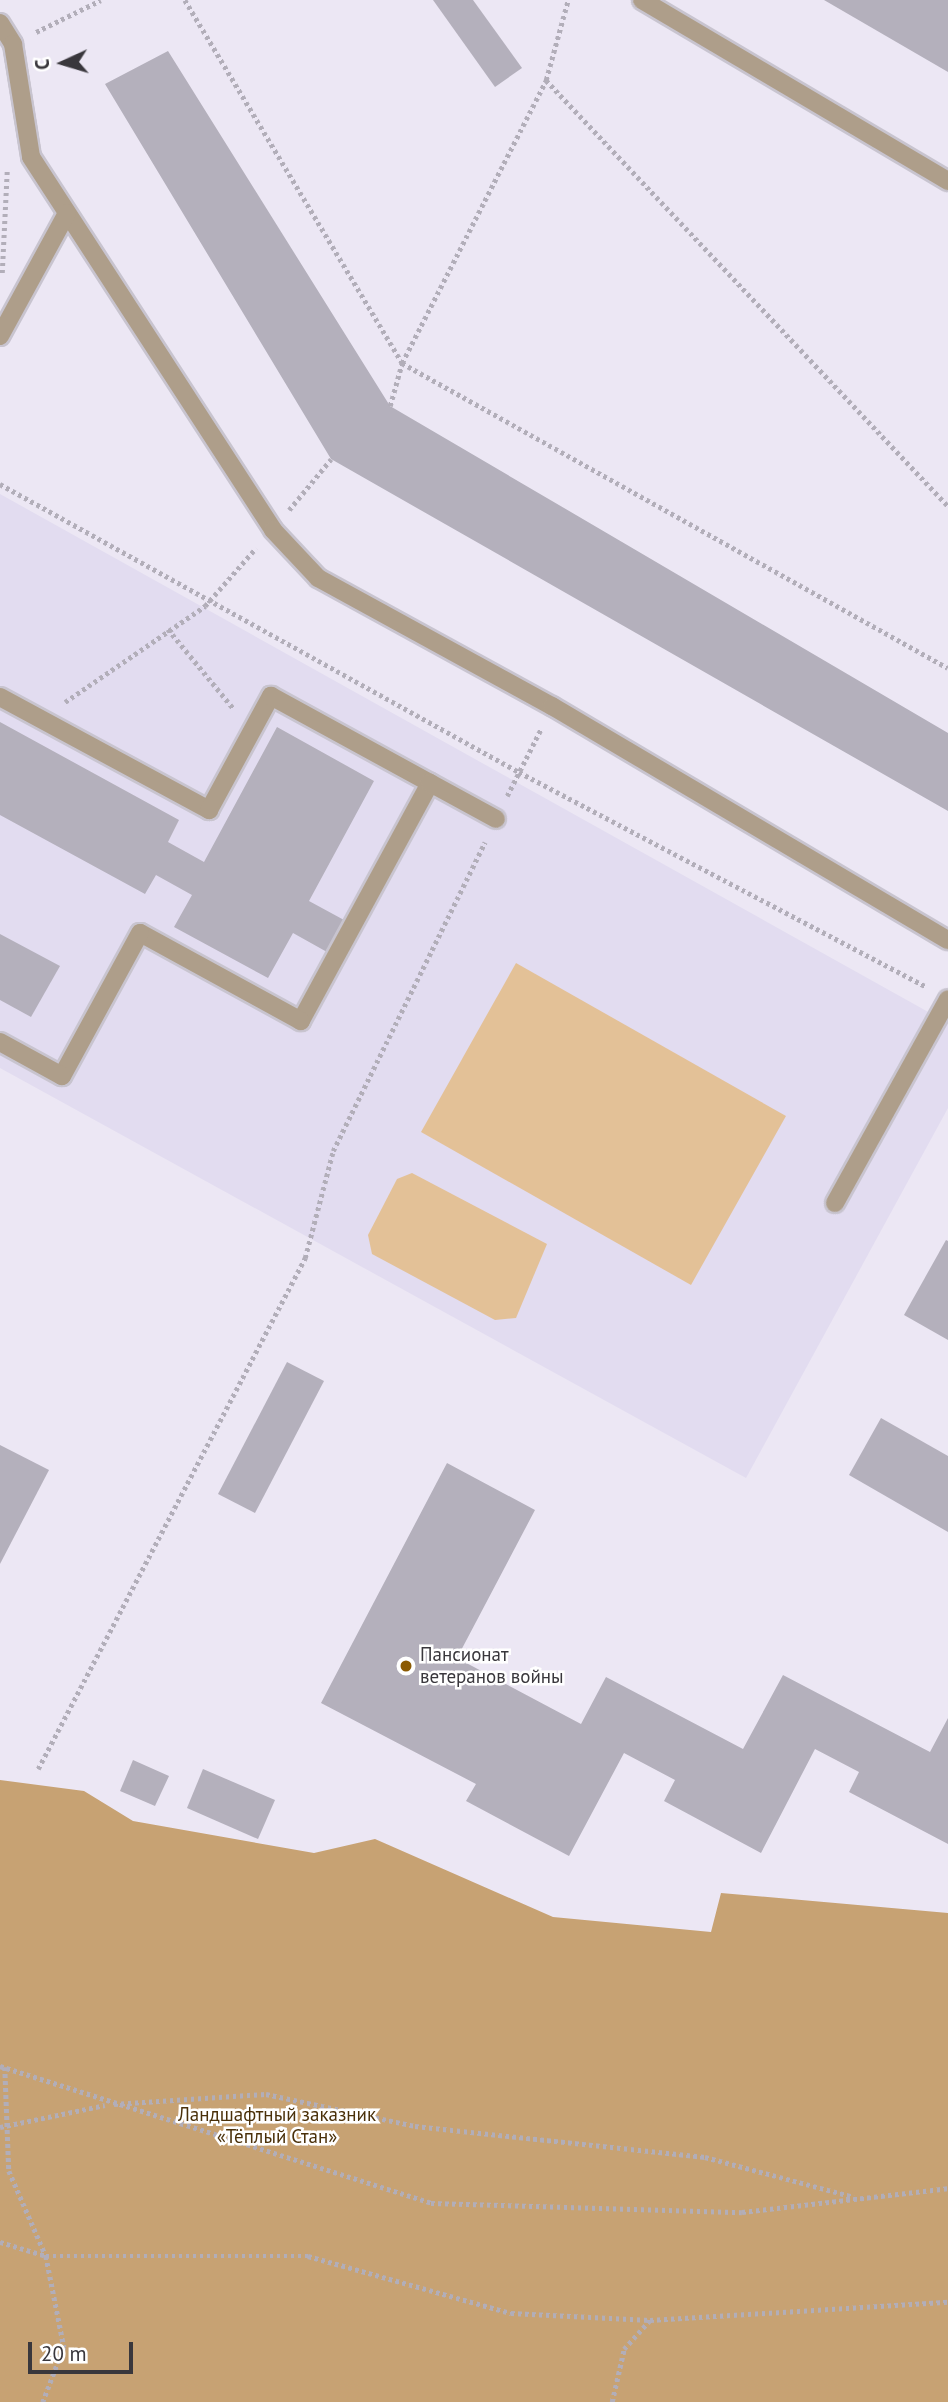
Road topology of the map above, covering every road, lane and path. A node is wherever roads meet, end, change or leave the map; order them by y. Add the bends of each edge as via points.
1 (185, 0) edge
2 (568, 0) edge
3 (642, 0) edge
4 (0, 23) edge
5 (546, 80) junction
6 (948, 181) edge
7 (68, 213) junction
8 (0, 336) edge
9 (402, 363) junction
10 (390, 406) dead end
11 (331, 459) dead end
12 (0, 484) edge
13 (948, 506) edge
14 (272, 530) junction
15 (210, 601) junction
16 (168, 629) junction
17 (948, 668) edge
18 (0, 696) edge
19 (552, 706) junction
20 (40, 719) junction
21 (252, 732) junction
22 (519, 772) junction
23 (430, 783) junction
24 (496, 819) junction
25 (948, 940) edge
26 (942, 995) edge
27 (0, 1042) edge
28 (835, 1203) dead end
29 (38, 1769) dead end
30 (2, 2067) edge
31 (107, 2104) junction
32 (1, 2126) edge
33 (948, 2188) edge
34 (860, 2198) junction
35 (0, 2242) edge
36 (46, 2256) junction
37 (948, 2302) edge
38 (650, 2320) junction
39 (43, 2402) edge
40 (612, 2402) edge

1 - 9 path
2 - 5 path
3 - 6 lane
4 - 7 lane via 13,44 31,157
5 - 9 path
5 - 13 path
7 - 8 lane
7 - 14 lane
9 - 10 path
9 - 17 path
11 - 14 path
12 - 15 path
14 - 15 path
14 - 19 lane via 318,578
15 - 16 path
15 - 22 path
16 - 20 path
16 - 21 path
18 - 20 lane
19 - 22 path
19 - 25 lane
20 - 21 lane via 209,810
21 - 23 lane via 271,696
22 - 24 path
22 - 26 path
23 - 24 lane
23 - 27 lane via 301,1021 140,933 62,1076
24 - 29 path via 333,1151 305,1258
26 - 28 lane
30 - 31 path
30 - 32 path
31 - 32 path
31 - 34 path via 266,2094 415,2126 705,2157
31 - 34 path via 269,2147 431,2203 743,2212
32 - 36 path via 9,2171
33 - 34 path
35 - 36 path
36 - 38 path via 308,2256 511,2313
36 - 39 path via 64,2347
37 - 38 path
38 - 40 path via 624,2349

